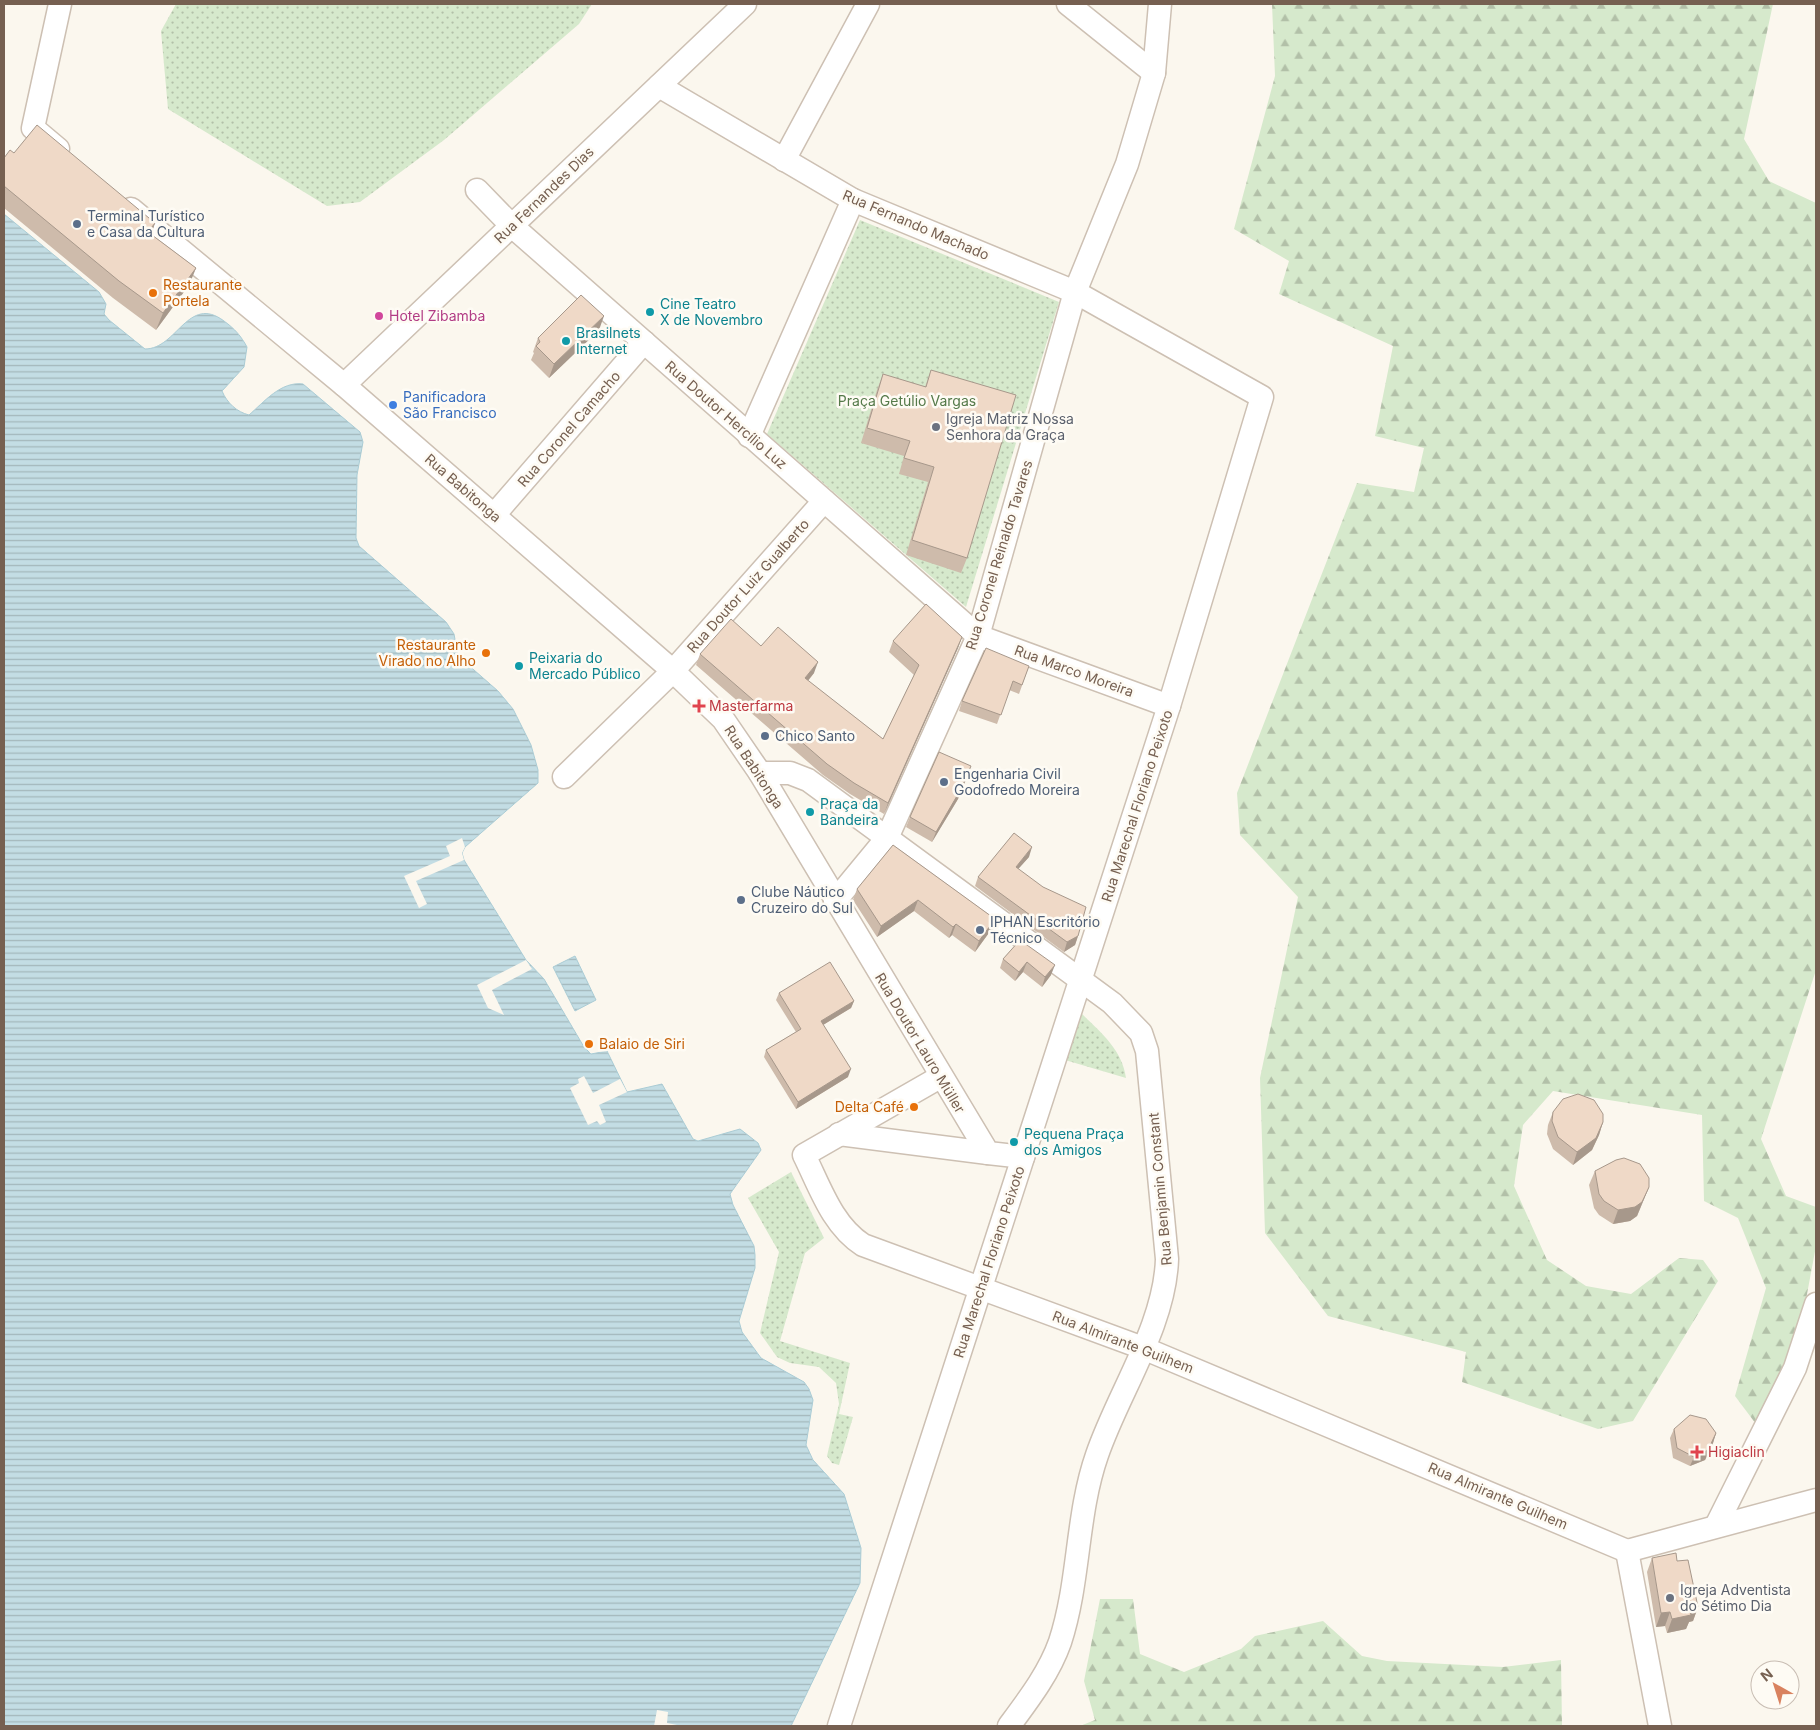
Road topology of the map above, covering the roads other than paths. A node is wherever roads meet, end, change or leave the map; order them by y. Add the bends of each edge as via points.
1 (60, 4) edge
2 (745, 4) edge
3 (868, 4) edge
4 (1068, 4) edge
5 (1160, 4) edge
6 (1154, 73) junction
7 (659, 86) junction
8 (71, 159) edge
9 (784, 160) junction
10 (477, 190) dead end
11 (116, 197) edge
12 (853, 200) junction
13 (512, 226) junction
14 (1075, 292) junction
15 (644, 342) junction
16 (344, 385) junction
17 (1262, 397) joint
18 (749, 436) junction
19 (824, 501) junction
20 (494, 515) junction
21 (978, 636) junction
22 (673, 671) junction
23 (1170, 706) junction
24 (760, 773) junction
25 (564, 777) dead end
26 (887, 838) junction
27 (835, 901) junction
28 (1081, 979) junction
29 (940, 1077) junction
30 (839, 1134) junction
31 (988, 1153) junction
32 (1023, 1157) junction
33 (981, 1289) junction
34 (1816, 1304) edge
35 (1143, 1348) junction
36 (1816, 1500) edge
37 (1716, 1526) junction
38 (1627, 1550) junction
39 (839, 1726) edge
40 (1010, 1726) edge
41 (1660, 1726) edge

1 - 8 street via 33,128
2 - 7 street, Rua Fernandes Dias
3 - 9 street
4 - 6 street
5 - 6 street, Rua Coronel Reinaldo Tavares
6 - 14 street, Rua Coronel Reinaldo Tavares via 1127,164
7 - 9 street, Rua Fernando Machado
7 - 13 street, Rua Fernandes Dias
9 - 12 street, Rua Fernando Machado
10 - 13 street, Rua Doutor Hercílio Luz
11 - 16 street, Rua Babitonga
12 - 14 street, Rua Fernando Machado
12 - 18 street
13 - 15 street, Rua Doutor Hercílio Luz
13 - 16 street, Rua Fernandes Dias
14 - 17 street, Rua Fernando Machado
14 - 21 street, Rua Coronel Reinaldo Tavares
15 - 18 street, Rua Doutor Hercílio Luz
15 - 20 street, Rua Coronel Camacho
16 - 20 street, Rua Babitonga
17 - 23 street, Rua Marechal Floriano Peixoto
18 - 19 street, Rua Doutor Hercílio Luz
19 - 21 street, Rua Doutor Hercílio Luz
19 - 22 street, Rua Doutor Luiz Gualberto
20 - 22 street, Rua Babitonga
21 - 23 street, Rua Marco Moreira
21 - 26 street, Rua Coronel Reinaldo Tavares
22 - 24 street, Rua Babitonga via 723,719
22 - 25 street, Rua Doutor Luiz Gualberto
23 - 28 street, Rua Marechal Floriano Peixoto
24 - 26 street via 790,773 808,780
24 - 27 street, Rua Babitonga
26 - 27 street
26 - 28 street, Rua Benjamin Constant
27 - 29 street, Rua Doutor Lauro Müller
28 - 32 street, Rua Marechal Floriano Peixoto
28 - 35 street, Rua Benjamin Constant via 1126,1016 1141,1033 1147,1051 1167,1276
29 - 30 street, Rua Almirante Guilhem
29 - 31 street, Rua Doutor Lauro Müller
30 - 31 street
30 - 33 street, Rua Almirante Guilhem via 804,1155 837,1222 848,1235 863,1245
31 - 32 street
32 - 33 street, Rua Marechal Floriano Peixoto
33 - 35 street, Rua Almirante Guilhem
33 - 39 street, Rua Marechal Floriano Peixoto
34 - 37 street via 1795,1368
35 - 38 street, Rua Almirante Guilhem
35 - 40 street, Rua Benjamin Constant via 1108,1427 1088,1484 1071,1601 1060,1641 1049,1669
36 - 37 street
37 - 38 street
38 - 41 street

